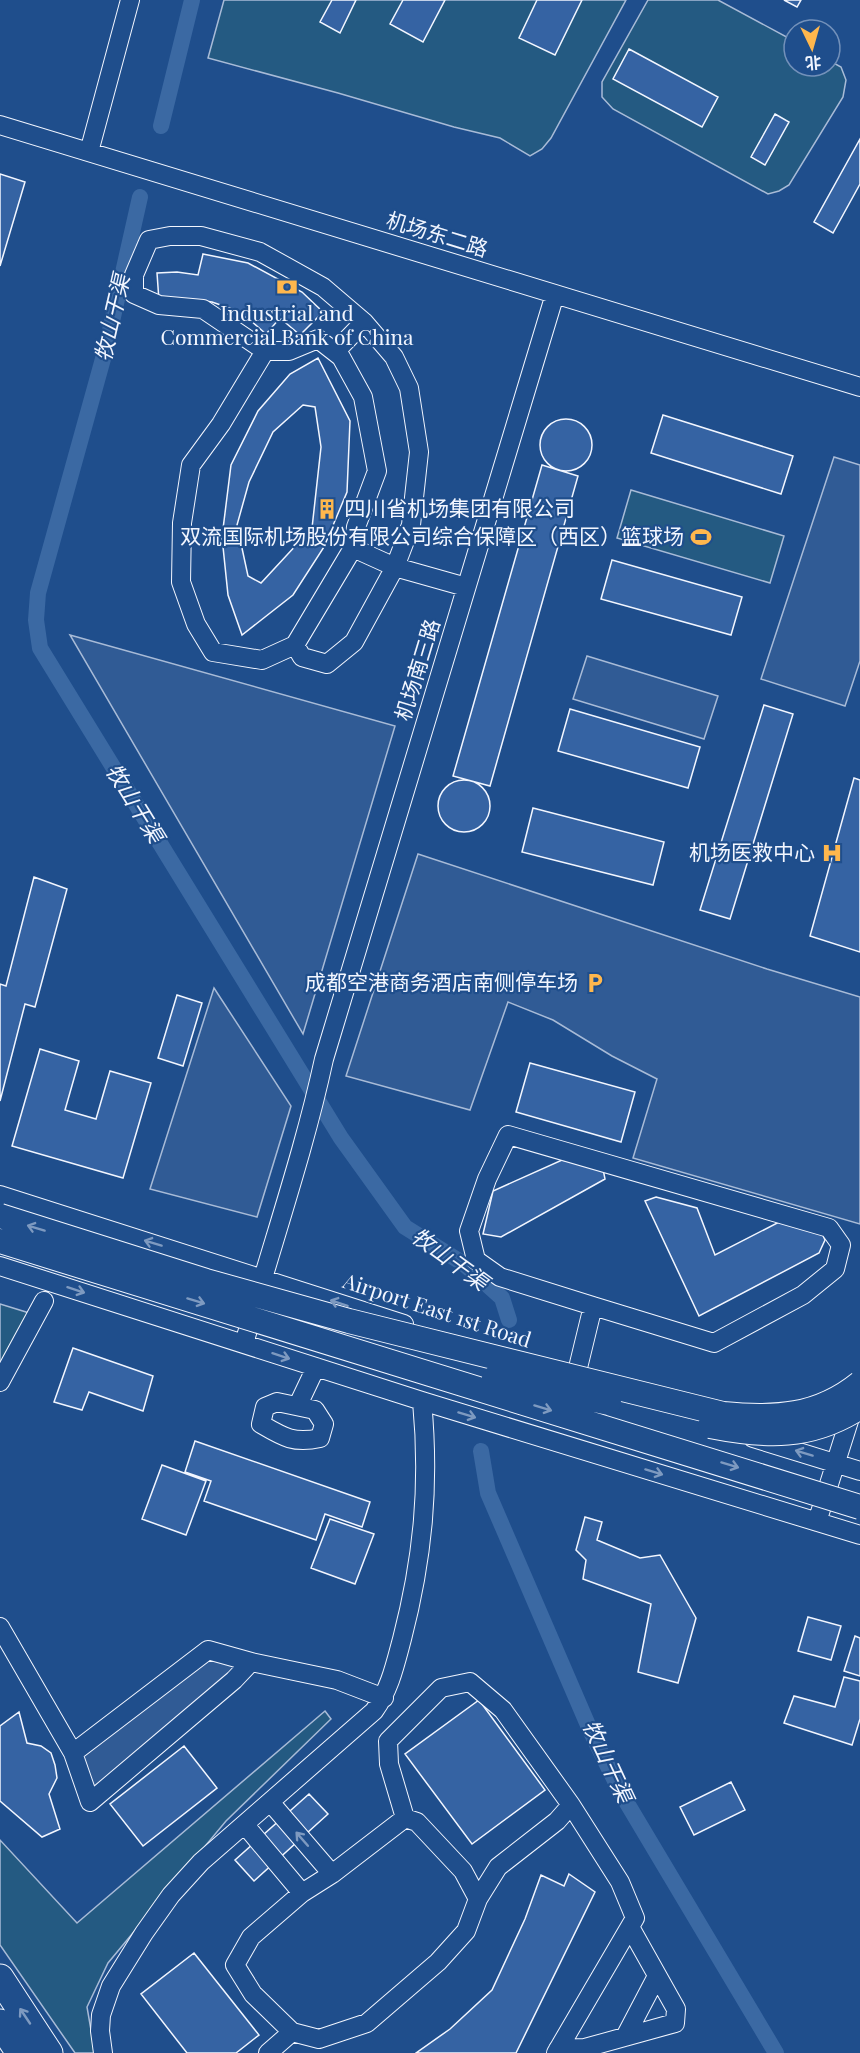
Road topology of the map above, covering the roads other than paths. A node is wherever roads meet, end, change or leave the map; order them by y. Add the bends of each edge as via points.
1 (130, 0) edge
2 (0, 125) edge
3 (89, 152) junction
4 (555, 294) junction
5 (364, 322) junction
6 (265, 351) junction
7 (335, 352) junction
8 (860, 387) edge
9 (353, 548) junction
10 (395, 567) junction
11 (466, 587) junction
12 (295, 645) junction
13 (0, 1195) edge
14 (0, 1216) edge
15 (0, 1241) edge
16 (0, 1266) edge
17 (0, 1273) edge
18 (35, 1277) junction
19 (262, 1278) junction
20 (45, 1301) dead end
21 (593, 1306) junction
22 (333, 1343) junction
23 (244, 1344) junction
24 (316, 1367) junction
25 (575, 1380) junction
26 (0, 1382) edge
27 (860, 1385) edge
28 (422, 1401) junction
29 (298, 1405) dead end
30 (860, 1407) edge
31 (836, 1463) junction
32 (860, 1471) edge
33 (860, 1507) edge
34 (817, 1522) junction
35 (860, 1535) edge
36 (0, 1627) edge
37 (251, 1662) junction
38 (384, 1698) junction
39 (74, 1753) junction
40 (271, 1803) junction
41 (571, 1805) junction
42 (405, 1818) junction
43 (245, 1825) junction
44 (332, 1874) junction
45 (302, 1893) junction
46 (478, 1899) junction
47 (630, 1927) junction
48 (657, 1976) junction
49 (0, 1978) edge
50 (0, 2023) edge
51 (292, 2032) junction
52 (625, 2037) junction
53 (557, 2051) edge
54 (20, 2053) edge
55 (50, 2053) edge
56 (103, 2053) edge
57 (268, 2053) edge

1 - 3 street
2 - 3 street, 机场东二路
3 - 4 street, 机场东二路
4 - 8 street, 机场东二路
4 - 11 street, 机场南三路
5 - 6 street via 323,287 260,252 201,236 149,240 134,275 134,294 159,305 202,309
5 - 7 street
5 - 10 street via 394,357 409,388 419,452 411,525
6 - 7 street via 289,351 318,339
6 - 12 street via 191,465 182,523 181,582 196,624 213,652 262,660
7 - 9 street via 363,397 377,471 356,527
9 - 10 street
9 - 12 street
10 - 11 street
10 - 12 street via 354,642 327,664 302,657
11 - 19 street, 机场南三路
19 -> 13 street, Airport East 1st Road
27 -> 14 main road, bridge via 804,1412 763,1417 723,1414 349,1321
15 -> 22 main road, bridge
16 - 18 street
17 - 18 street
18 -> 23 street
19 - 23 street, 机场南三路
25 -> 19 street, Airport East 1st Road
20 - 26 street
21 - 21 street via 500,1277 476,1260 469,1230 508,1135 830,1228 841,1245 835,1269 802,1294 714,1343
21 - 25 street
22 - 30 main road, bridge via 743,1433 805,1431
22 -> 33 main road, bridge
23 -> 24 street
24 - 28 street
24 - 29 street
31 -> 25 street, Airport East 1st Road
27 - 31 street
28 -> 34 street
28 - 38 street via 425,1507 412,1601
31 - 32 street, Airport East 1st Road
31 - 34 street
34 - 35 street
36 - 39 street
37 - 38 street via 337,1680
37 - 39 street via 208,1650
37 - 39 street via 90,1802
38 - 40 street via 374,1712
40 - 43 street
44 -> 40 street
41 - 42 street via 503,1710 470,1682 441,1688 388,1741 389,1764
41 - 46 street via 557,1821 498,1867
41 - 47 street via 620,1882 635,1918
42 - 44 street
42 - 46 street via 417,1822 463,1871
43 - 45 street
43 - 56 street via 201,1862 144,1933 104,2002 100,2031
44 - 45 street
45 - 51 street via 251,1937 235,1965 253,1994
46 - 51 street via 466,1930 438,1962 367,2023 320,2039
47 - 48 street
47 - 53 street
48 - 52 street
48 - 52 street via 676,2009 675,2023
55 -> 49 highway
50 - 54 highway
51 - 57 street
52 - 53 street

